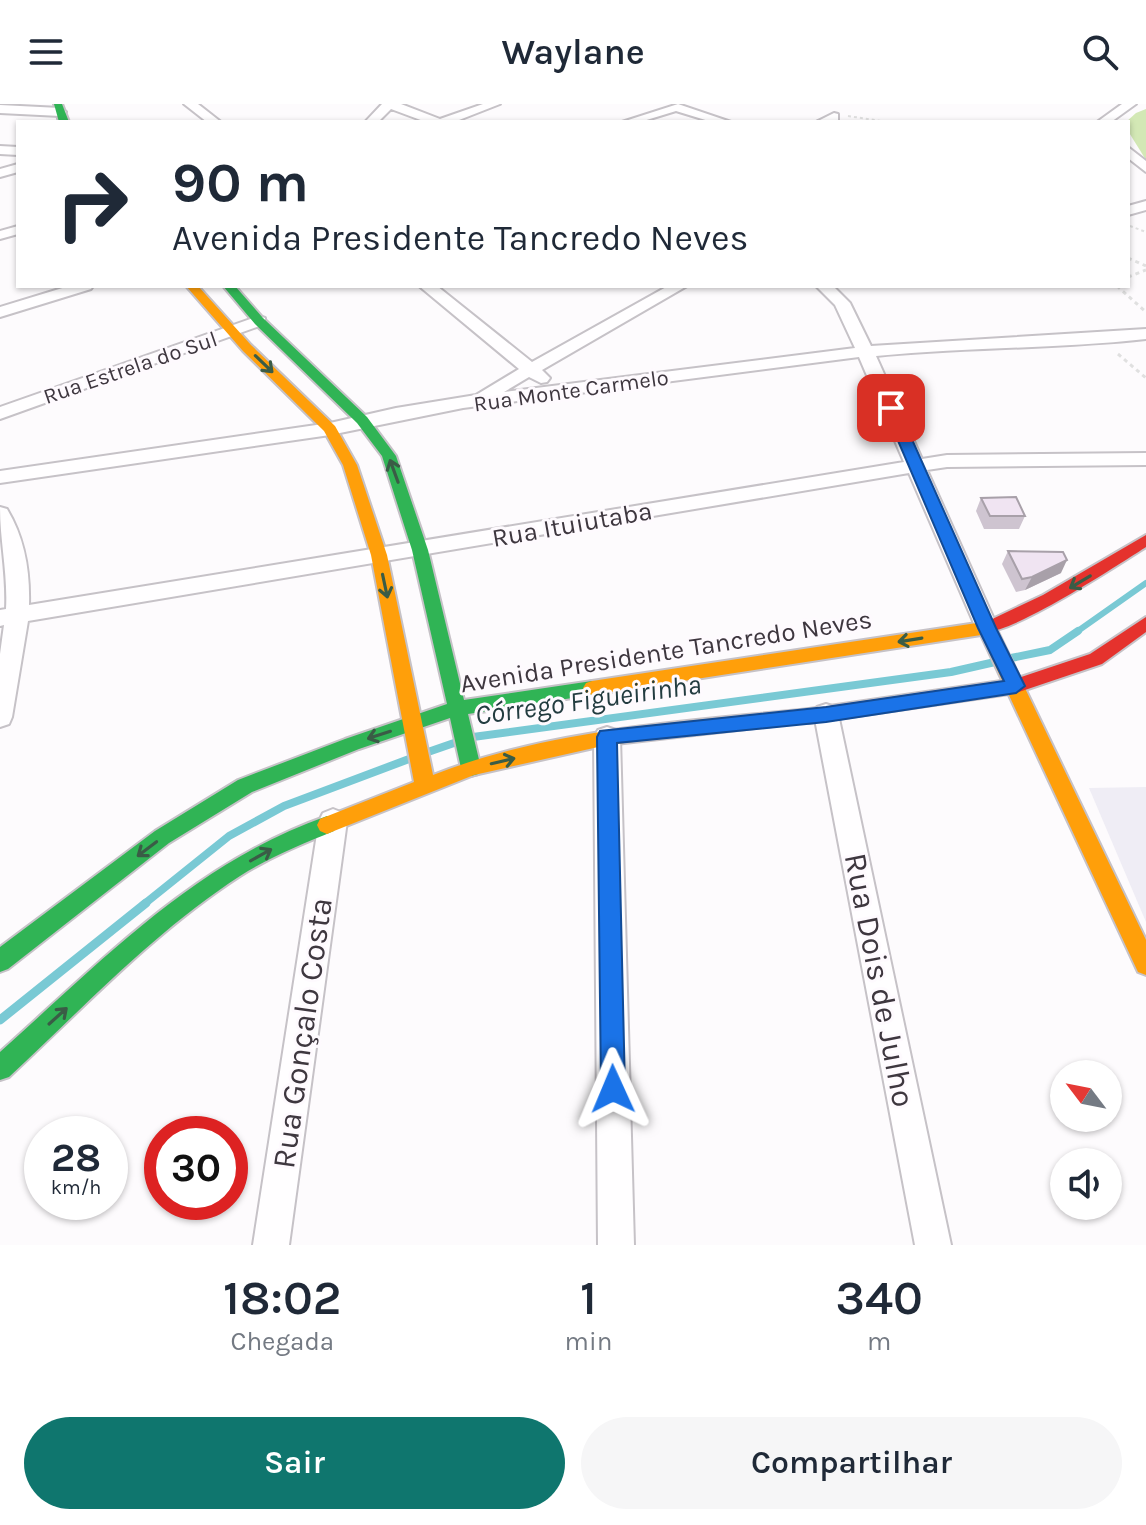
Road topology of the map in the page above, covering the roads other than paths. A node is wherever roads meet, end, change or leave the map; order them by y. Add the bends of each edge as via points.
1 (190, 104) edge
2 (390, 104) edge
3 (494, 104) edge
4 (1130, 104) edge
5 (0, 109) edge
6 (61, 113) edge
7 (212, 120) edge
8 (373, 120) edge
9 (432, 120) edge
10 (449, 120) edge
11 (634, 120) edge
12 (718, 120) edge
13 (1108, 120) edge
14 (1130, 153) edge
15 (1146, 168) edge
16 (78, 288) edge
17 (194, 288) edge
18 (231, 288) edge
19 (675, 288) edge
20 (826, 288) edge
21 (433, 291) edge
22 (0, 312) edge
23 (259, 321) junction
24 (232, 331) junction
25 (1146, 334) edge
26 (865, 351) junction
27 (532, 368) junction
28 (553, 392) junction
29 (472, 403) junction
30 (0, 413) edge
31 (362, 420) junction
32 (330, 429) junction
33 (1146, 459) edge
34 (918, 466) junction
35 (0, 477) edge
36 (0, 514) edge
37 (1146, 540) edge
38 (420, 550) junction
39 (379, 555) junction
40 (9, 616) edge
41 (1146, 623) edge
42 (987, 628) junction
43 (1016, 686) junction
44 (455, 709) junction
45 (826, 714) junction
46 (0, 717) edge
47 (414, 723) junction
48 (607, 737) junction
49 (471, 768) junction
50 (425, 785) junction
51 (333, 821) junction
52 (0, 961) edge
53 (1146, 964) edge
54 (0, 1068) edge
55 (271, 1245) edge
56 (616, 1245) edge
57 (933, 1245) edge

1 - 7 street
2 - 8 street
2 - 9 street
3 - 10 street
4 - 13 street
5 - 6 street
11 - 12 street via 676,107
14 - 15 street
16 - 22 street
17 - 24 street
18 - 23 street
19 - 27 street
20 - 26 street via 842,303
21 - 27 street
23 - 24 street, Rua Estrela do Sul
23 - 31 street
24 - 30 street, Rua Estrela do Sul
24 -> 32 street
25 - 26 street, Rua Monte Carmelo
26 - 28 street, Rua Monte Carmelo
26 - 34 street
27 - 28 street
27 - 29 street
28 - 29 street, Rua Monte Carmelo
29 - 31 street, Rua Monte Carmelo
31 - 32 street, Rua Monte Carmelo
38 -> 31 street via 389,456
32 - 35 street, Rua Monte Carmelo
32 - 39 street via 350,465
33 - 34 street, Rua Ituiutaba via 947,461
34 - 38 street, Rua Ituiutaba
34 - 42 street
36 - 40 street via 16,559
37 -> 42 street, Avenida Presidente Tancredo Neves via 1075,586
38 - 39 street, Rua Ituiutaba
38 - 44 street
39 - 40 street, Rua Ituiutaba
39 -> 47 street
40 - 46 street
41 - 43 street via 1096,659
42 - 43 street
42 -> 44 street, Avenida Presidente Tancredo Neves
43 - 45 street
43 - 53 street
44 - 47 street, Avenida Presidente Tancredo Neves
44 - 49 street
45 - 48 street
45 - 57 street, Rua Dois de Julho
47 - 50 street
47 -> 52 street, Avenida Presidente Tancredo Neves via 245,786 162,837
49 -> 48 street
48 - 56 street
49 - 50 street
50 - 51 street
54 -> 51 street via 172,915 225,875
51 - 55 street, Rua Gonçalo Costa

